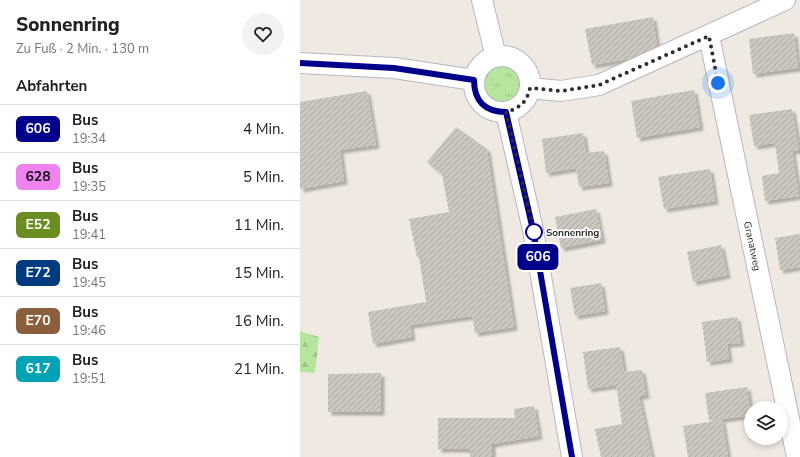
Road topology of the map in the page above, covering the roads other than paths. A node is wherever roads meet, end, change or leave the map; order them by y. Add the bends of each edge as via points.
1 (482, 0) edge
2 (785, 0) edge
3 (709, 36) junction
4 (496, 57) junction
5 (300, 63) edge
6 (474, 80) junction
7 (530, 88) junction
8 (506, 112) junction
9 (572, 457) edge
10 (797, 457) edge

1 - 4 street
2 - 3 street
3 - 7 street via 599,85 561,91
3 - 10 street, Granatweg
4 - 6 street via 484,62
4 - 7 street via 505,56 522,63 529,75
5 - 6 street via 394,68
6 - 8 street via 474,89 482,104 497,112
7 - 8 street via 523,104 515,110
8 - 9 street via 533,230

